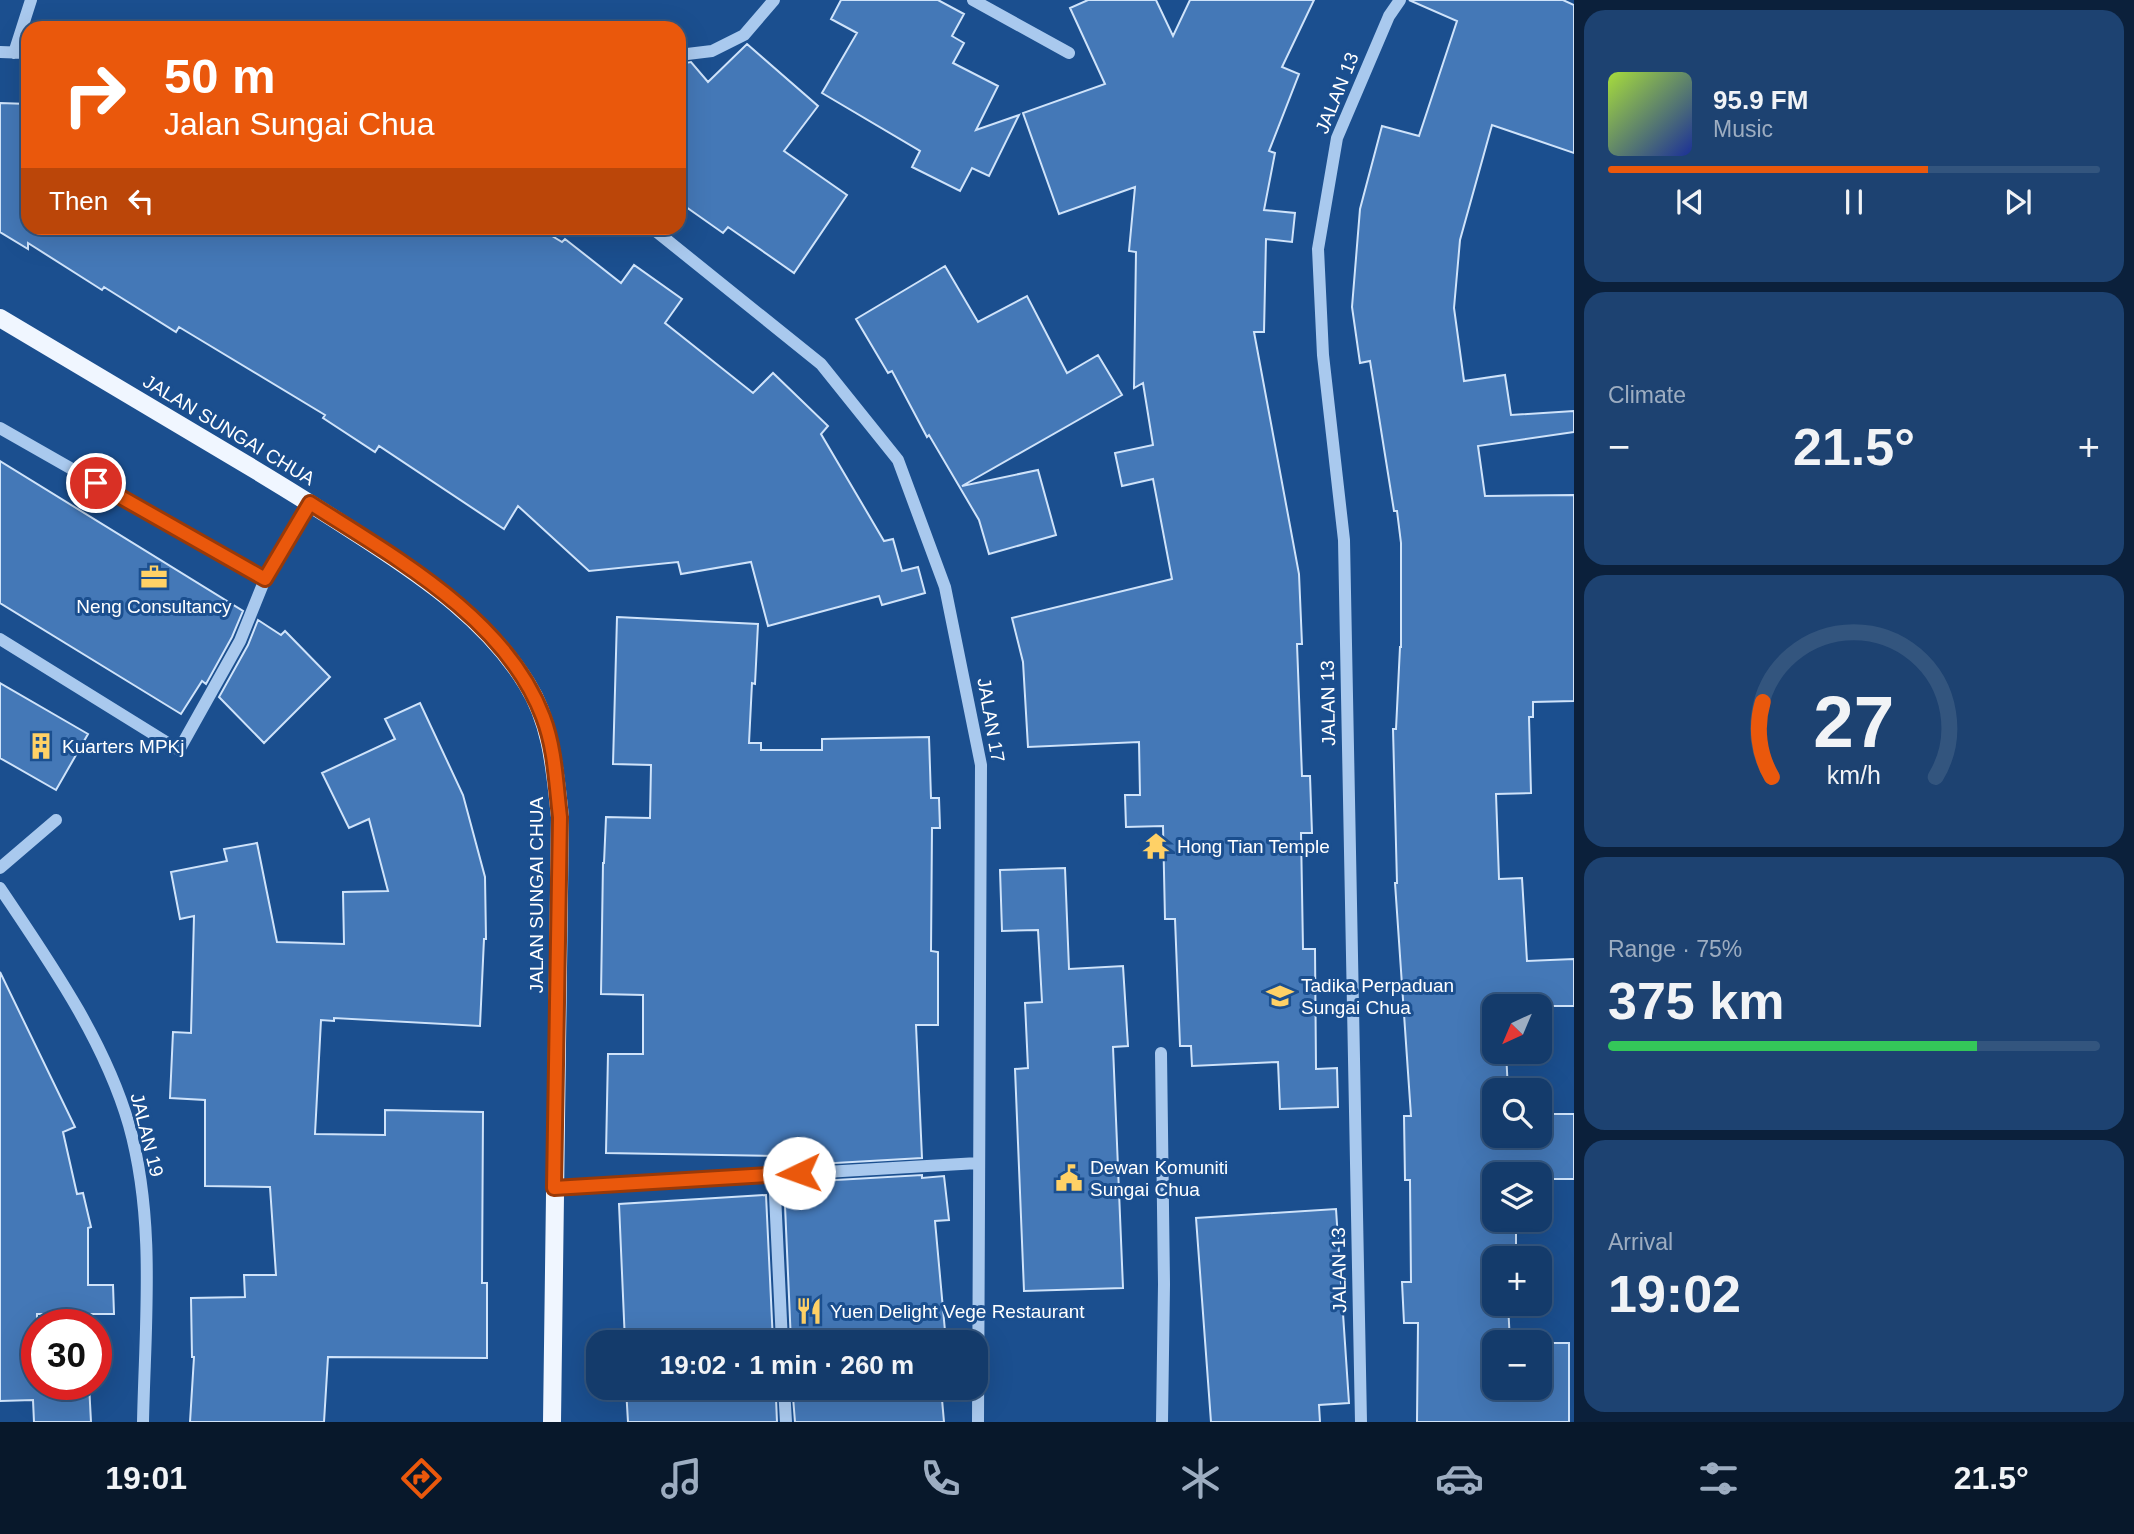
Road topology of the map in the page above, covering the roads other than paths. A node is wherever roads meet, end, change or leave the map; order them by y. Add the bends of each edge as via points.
1 (31, 0) edge
2 (774, 0) edge
3 (973, 0) edge
4 (1400, 0) edge
5 (24, 21) edge
6 (21, 31) edge
7 (0, 52) edge
8 (14, 53) junction
9 (21, 53) edge
10 (1069, 53) dead end
11 (686, 54) edge
12 (661, 235) edge
13 (0, 318) edge
14 (0, 428) edge
15 (310, 503) junction
16 (265, 579) junction
17 (0, 639) edge
18 (56, 820) dead end
19 (0, 868) edge
20 (0, 888) edge
21 (1161, 1053) dead end
22 (978, 1163) junction
23 (774, 1174) junction
24 (554, 1188) junction
25 (781, 1330) edge
26 (785, 1400) edge
27 (143, 1422) edge
28 (552, 1422) edge
29 (786, 1422) edge
30 (978, 1422) edge
31 (1162, 1422) edge
32 (1361, 1422) edge

1 - 5 street
2 - 11 street via 744,35 712,51
3 - 10 street
4 - 32 street, JALAN 13 via 1337,138 1318,249 1323,355 1344,540
6 - 8 street
7 - 8 street
8 - 9 street
12 - 22 street, JALAN 17 via 821,364 898,460 944,587 981,765
13 - 15 main road, JALAN SUNGAI CHUA
14 - 16 street
15 - 16 street
15 - 24 main road, JALAN SUNGAI CHUA via 423,577 463,610 506,653 529,686 543,718 554,761 560,817
16 - 17 street via 240,641 178,750
18 - 19 street
20 - 27 street, JALAN 19 via 93,1038 129,1125 146,1251
21 - 31 street
22 - 23 street
22 - 30 street, JALAN 17
23 - 24 street
23 - 25 street
24 - 28 main road, JALAN SUNGAI CHUA
26 - 29 street

